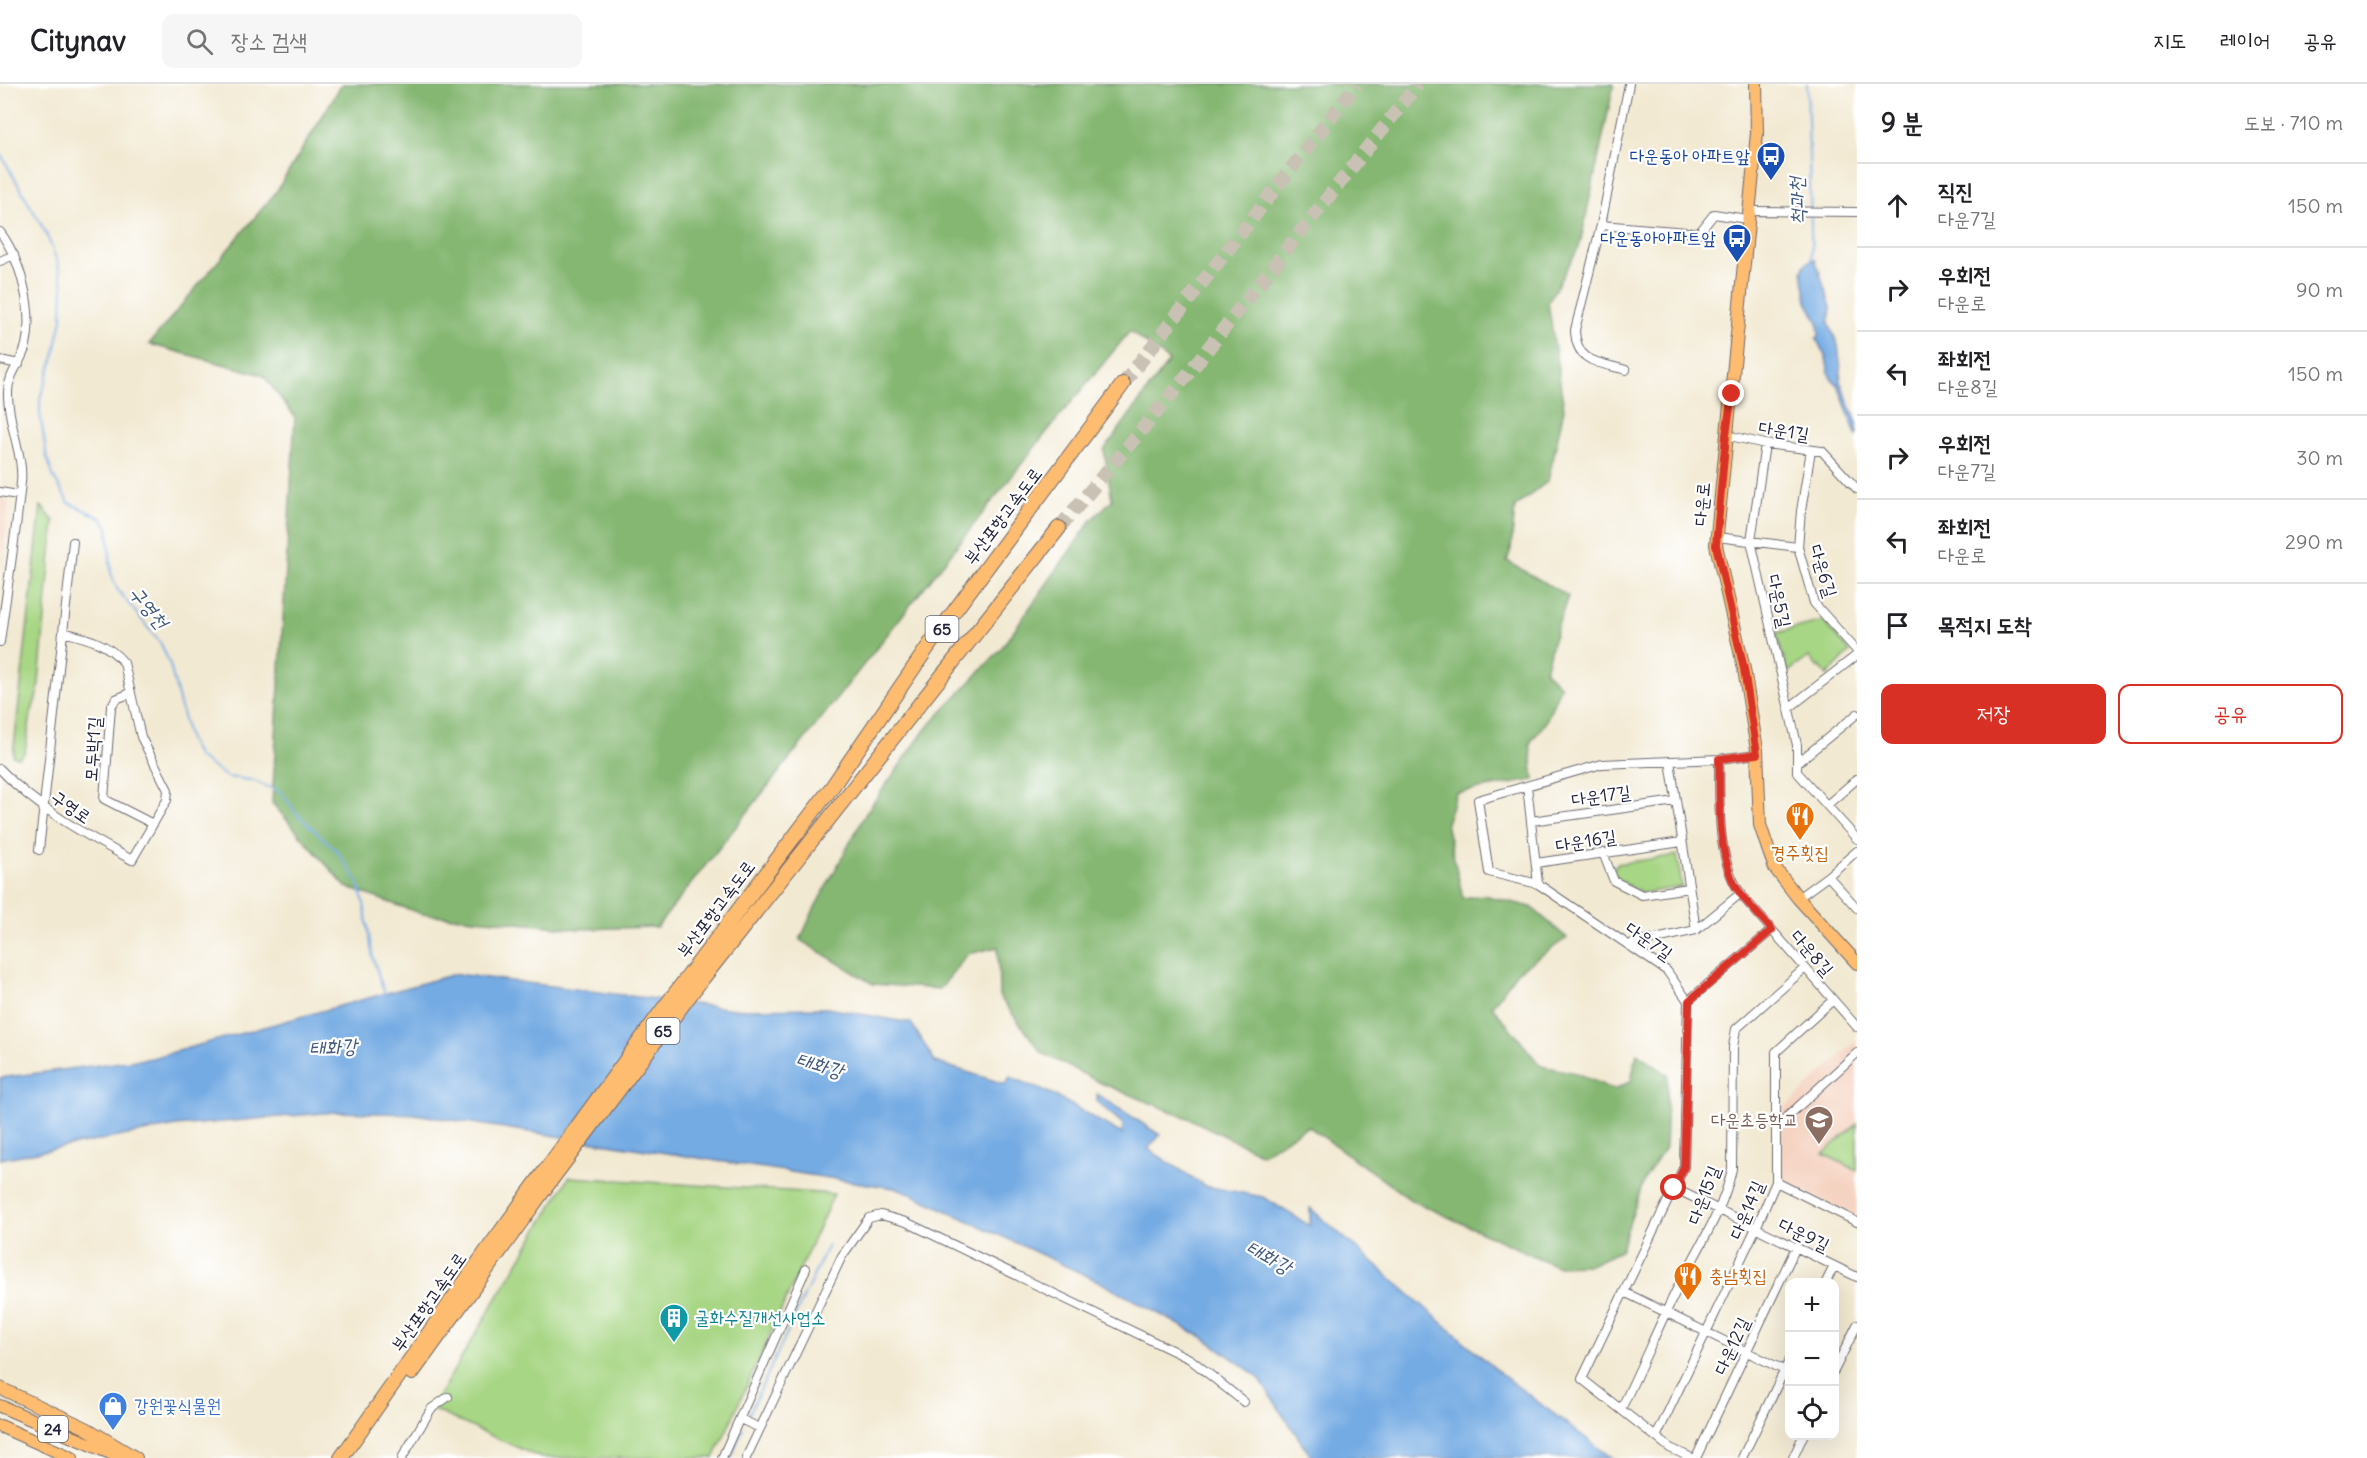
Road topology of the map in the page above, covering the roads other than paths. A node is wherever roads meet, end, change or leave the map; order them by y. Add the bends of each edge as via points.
1 (1629, 84) edge
2 (1756, 84) edge
3 (1857, 212) edge
4 (1748, 215) junction
5 (1601, 225) junction
6 (0, 232) edge
7 (14, 255) junction
8 (0, 261) edge
9 (0, 360) edge
10 (19, 364) junction
11 (1626, 370) dead end
12 (1123, 384) tunnel mouth
13 (1726, 435) junction
14 (1765, 444) junction
15 (1811, 450) junction
16 (1857, 489) edge
17 (0, 492) edge
18 (18, 495) junction
19 (1059, 528) tunnel mouth
20 (1717, 537) junction
21 (1751, 541) junction
22 (74, 542) dead end
23 (1798, 546) junction
24 (63, 632) junction
25 (0, 642) edge
26 (1857, 653) edge
27 (131, 693) junction
28 (1789, 708) junction
29 (1857, 714) edge
30 (1757, 754) junction
31 (1719, 759) junction
32 (1670, 760) junction
33 (1797, 764) junction
34 (0, 769) edge
35 (1857, 779) edge
36 (1527, 786) junction
37 (1676, 801) junction
38 (44, 806) junction
39 (1827, 806) junction
40 (1531, 821) junction
41 (153, 824) junction
42 (1857, 840) edge
43 (1682, 842) junction
44 (39, 850) dead end
45 (1857, 851) edge
46 (1603, 853) junction
47 (1536, 863) junction
48 (1828, 876) junction
49 (1538, 884) junction
50 (1689, 888) junction
51 (1741, 894) junction
52 (1798, 898) junction
53 (1857, 908) edge
54 (1695, 930) junction
55 (1772, 930) junction
56 (1629, 945) junction
57 (1857, 963) edge
58 (1805, 968) junction
59 (1833, 1000) junction
60 (1689, 1001) junction
61 (1857, 1027) edge
62 (1857, 1053) edge
63 (1776, 1127) junction
64 (1776, 1182) junction
65 (1674, 1188) junction
66 (1718, 1210) junction
67 (1857, 1222) edge
68 (1756, 1228) junction
69 (1796, 1247) junction
70 (1834, 1266) junction
71 (806, 1269) dead end
72 (1857, 1277) edge
73 (1828, 1278) edge
74 (1624, 1292) junction
75 (1666, 1312) junction
76 (1857, 1325) edge
77 (1707, 1332) junction
78 (1747, 1352) junction
79 (1839, 1361) edge
80 (1785, 1371) edge
81 (1785, 1376) edge
82 (0, 1388) edge
83 (448, 1397) dead end
84 (1245, 1402) dead end
85 (0, 1406) edge
86 (1622, 1409) junction
87 (740, 1419) junction
88 (0, 1426) edge
89 (760, 1428) junction
90 (1656, 1437) junction
91 (1801, 1440) edge
92 (111, 1455) edge
93 (72, 1458) edge
94 (122, 1458) edge
95 (136, 1458) edge
96 (341, 1458) edge
97 (352, 1458) edge
98 (402, 1458) edge
99 (722, 1458) edge
100 (746, 1458) edge
101 (1694, 1458) edge
102 (1742, 1458) edge
103 (1792, 1458) edge

1 - 5 street
2 - 4 main road, 다운로 via 1757,133
3 - 4 street via 1780,211
4 - 5 street via 1714,214 1699,233
4 - 13 main road, 다운로
5 - 11 street via 1575,330 1576,344 1584,356
6 - 7 street
7 - 8 street
7 - 10 street via 25,289 27,320 26,345
9 - 10 street
10 - 18 street via 8,388 21,481
12 - 96 highway, 부산포항고속도로 / 65 via 930,644 832,787 488,1249
13 - 14 street, 다운1길
13 - 20 main road, 다운로
14 - 15 street, 다운1길
14 - 21 street, 다운5길
15 - 16 street, 다운1길 via 1822,452
15 - 23 street, 다운6길
17 - 18 street
18 - 25 street
19 - 97 highway, 부산포항고속도로 / 65 via 699,983 564,1161
20 - 21 street
20 - 30 main road, 다운로
21 - 23 street
21 - 28 street, 다운5길
22 - 24 street
23 - 26 street, 다운6길 via 1814,603
24 - 27 street via 91,639 117,654 124,663
24 - 38 street
26 - 28 street
27 - 41 street via 141,737 168,790 167,800
27 - 41 street, 모두박1길 via 116,699 111,707 104,799
28 - 33 street, 다운5길
29 - 33 street
30 - 31 street, 다운7길
30 - 52 main road, 다운로 via 1760,825 1775,868
31 - 32 street, 다운7길
31 - 51 street, 다운8길 via 1725,852 1732,879
32 - 36 street, 다운7길 via 1602,764
32 - 37 street
33 - 39 street, 다운5길 via 1797,772
34 - 38 street, 구영로
35 - 39 street
36 - 40 street, 다운16길
36 - 49 street, 다운7길 via 1478,800 1489,872
37 - 40 street, 다운17길
37 - 43 street
38 - 41 street, 구영로 via 132,860
38 - 44 street
39 - 42 street, 다운5길
40 - 47 street, 다운16길
43 - 46 street, 다운16길
43 - 50 street
45 - 48 street
46 - 47 street, 다운16길
46 - 50 street via 1614,881 1642,896
47 - 49 street
48 - 52 street
48 - 53 street
49 - 56 street, 다운7길
50 - 54 street
51 - 54 street
51 - 55 street, 다운8길
52 - 57 main road, 다운로
54 - 56 street
55 - 58 street, 다운8길
55 - 60 street
56 - 60 street, 다운7길 via 1667,971
58 - 59 street, 다운8길
58 - 66 street, 다운15길 via 1736,1029 1732,1047 1732,1169
59 - 61 street, 다운8길
59 - 63 street, 다운14길 via 1776,1052
60 - 65 street via 1684,1167
62 - 63 street
63 - 64 street, 다운14길
64 - 67 street
64 - 68 street, 다운14길
65 - 66 street, 다운9길
65 - 74 street
66 - 68 street, 다운9길
66 - 75 street, 다운15길
68 - 69 street, 다운9길
68 - 77 street, 다운14길
69 - 70 street, 다운9길
69 - 78 street, 다운12길
70 - 72 street, 다운9길
70 - 73 street
71 - 87 street
74 - 75 street
74 - 86 street via 1582,1379
75 - 77 street
75 - 86 street, 다운15길
76 - 79 street
77 - 78 street
77 - 90 street, 다운14길
78 - 80 street
78 - 101 street, 다운12길
81 - 102 street
82 - 95 main road via 86,1428
83 - 98 street via 431,1409
84 - 89 street via 1190,1359 906,1222 881,1215 869,1218 842,1256
85 - 92 main road, 24
86 - 90 street
87 - 89 street
87 - 99 street
88 - 93 main road
89 - 100 street
90 - 101 street
91 - 103 street
92 - 94 main road, 24

